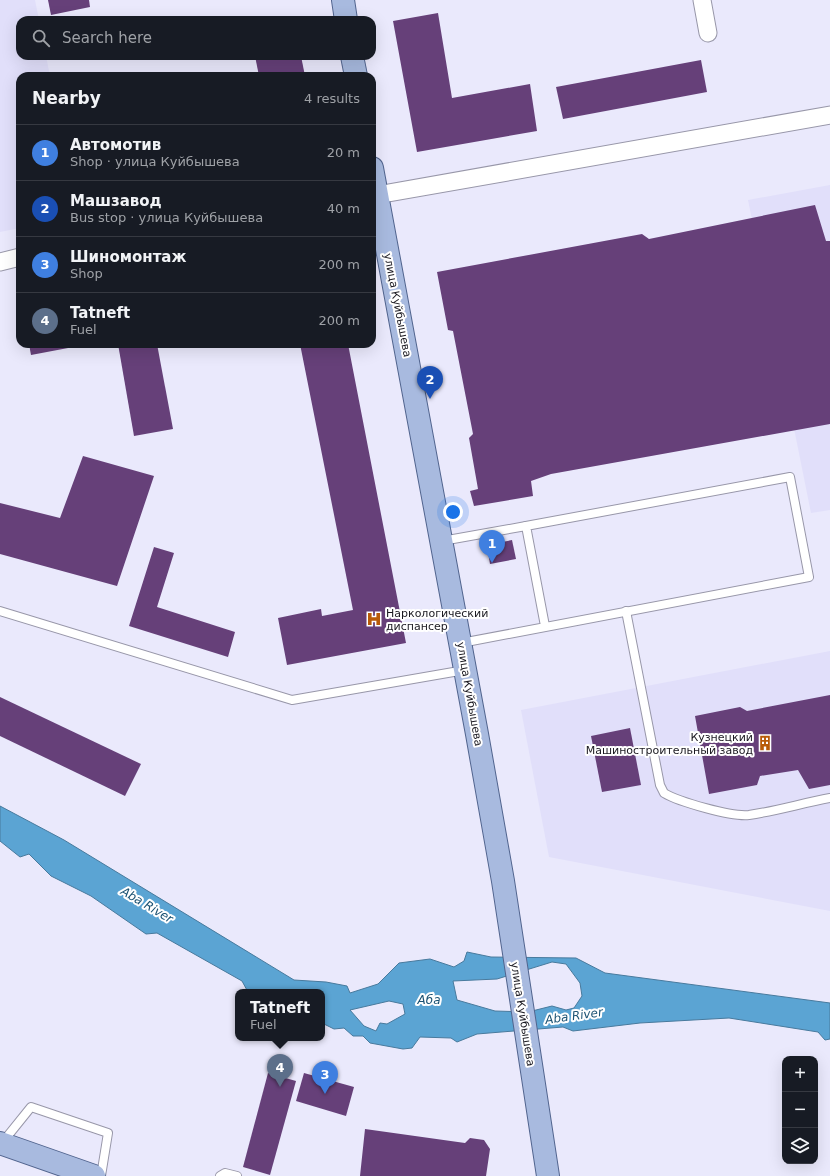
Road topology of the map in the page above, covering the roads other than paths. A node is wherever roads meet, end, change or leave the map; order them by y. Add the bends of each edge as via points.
1 (343, 0) edge
2 (702, 0) edge
3 (345, 16) edge
4 (708, 33) dead end
5 (353, 60) edge
6 (355, 72) edge
7 (830, 115) edge
8 (376, 181) edge
9 (376, 192) edge
10 (16, 258) edge
11 (0, 262) edge
12 (526, 526) junction
13 (442, 541) junction
14 (0, 611) edge
15 (626, 611) junction
16 (545, 626) junction
17 (460, 643) junction
18 (465, 670) junction
19 (830, 798) edge
20 (1, 1143) edge
21 (94, 1176) edge
22 (101, 1176) edge
23 (220, 1176) edge
24 (237, 1176) edge
25 (548, 1176) edge

1 - 3 main road
2 - 4 street
5 - 6 main road
7 - 8 street
9 - 13 main road, улица Куйбышева
10 - 11 street
12 - 13 lane
12 - 15 lane via 790,477 809,577
12 - 16 lane
13 - 17 main road, улица Куйбышева
14 - 18 lane via 292,700
15 - 16 lane
15 - 19 lane via 660,785 664,794 688,804 748,815
16 - 17 lane
17 - 18 main road, улица Куйбышева
18 - 25 main road, улица Куйбышева via 503,881
20 - 21 main road
20 - 22 lane via 31,1107 108,1133
23 - 24 lane via 225,1173

